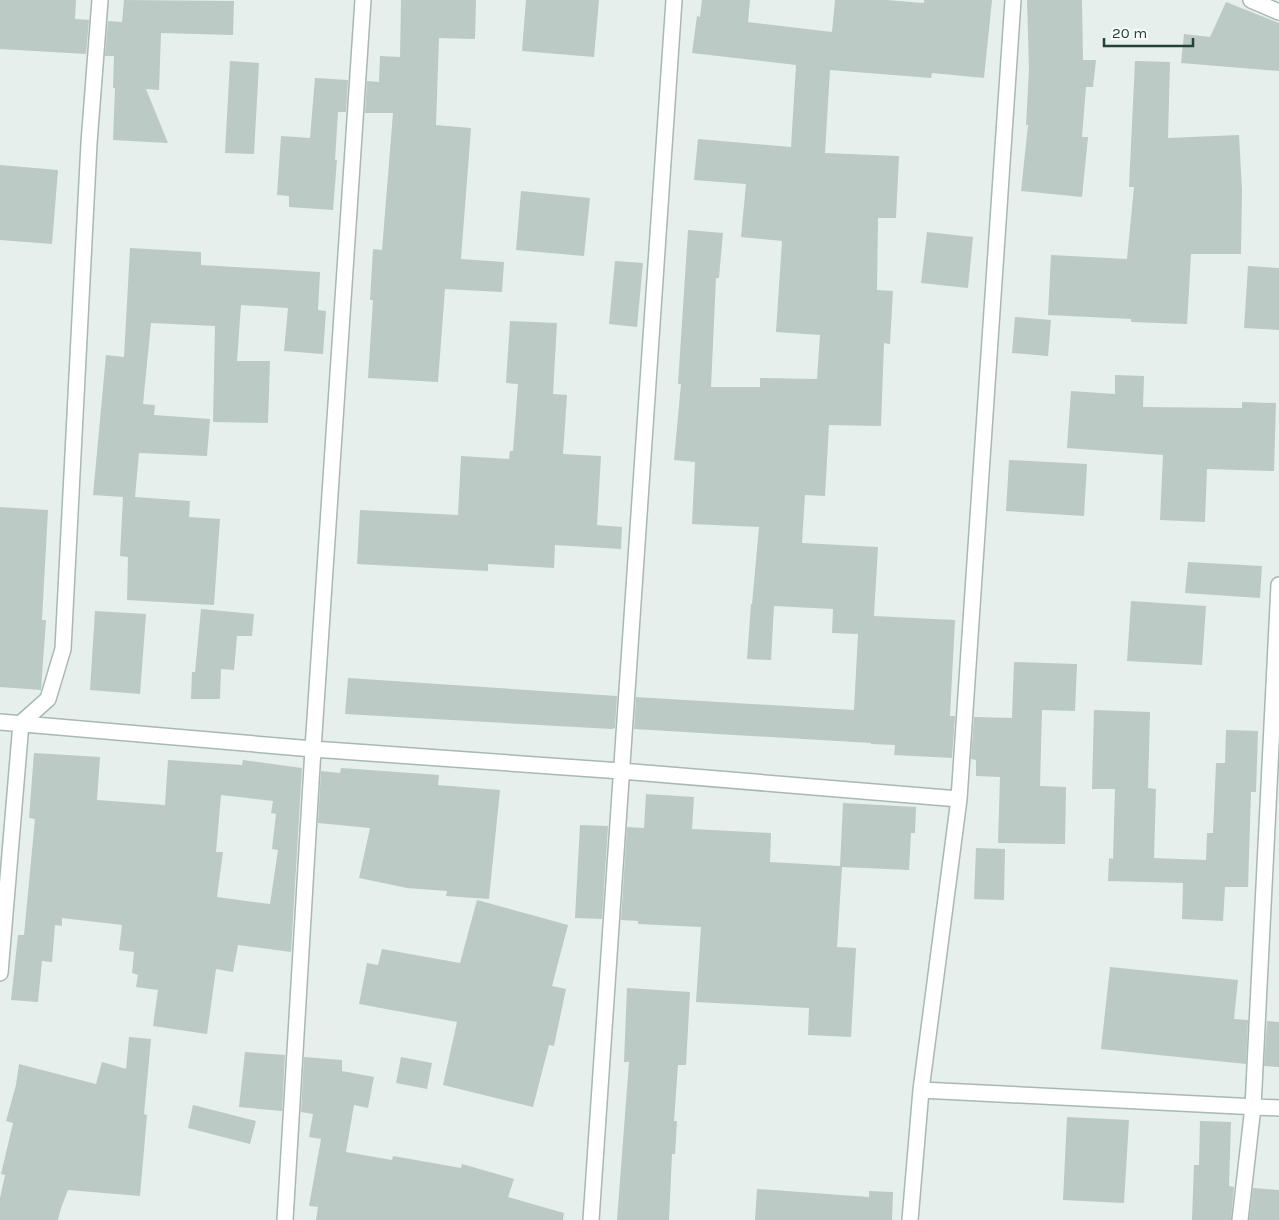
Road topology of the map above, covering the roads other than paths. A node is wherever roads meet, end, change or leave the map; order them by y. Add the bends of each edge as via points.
1 (100, 0) edge
2 (363, 0) edge
3 (674, 0) edge
4 (1013, 0) edge
5 (1251, 0) edge
6 (1279, 12) edge
7 (1279, 585) edge
8 (0, 722) edge
9 (21, 723) junction
10 (314, 749) junction
11 (621, 771) junction
12 (959, 798) junction
13 (0, 973) edge
14 (921, 1090) junction
15 (1253, 1107) junction
16 (1279, 1108) edge
17 (285, 1220) edge
18 (590, 1220) edge
19 (910, 1220) edge
20 (1240, 1220) edge

1 - 9 street via 89,143 63,649 48,700
2 - 10 street
3 - 11 street
4 - 12 street
5 - 6 street
7 - 15 street
8 - 9 street
9 - 10 street
9 - 13 street
10 - 11 street
10 - 17 street
11 - 12 street
11 - 18 street
12 - 14 street
14 - 15 street
14 - 19 street
15 - 16 street
15 - 20 street

